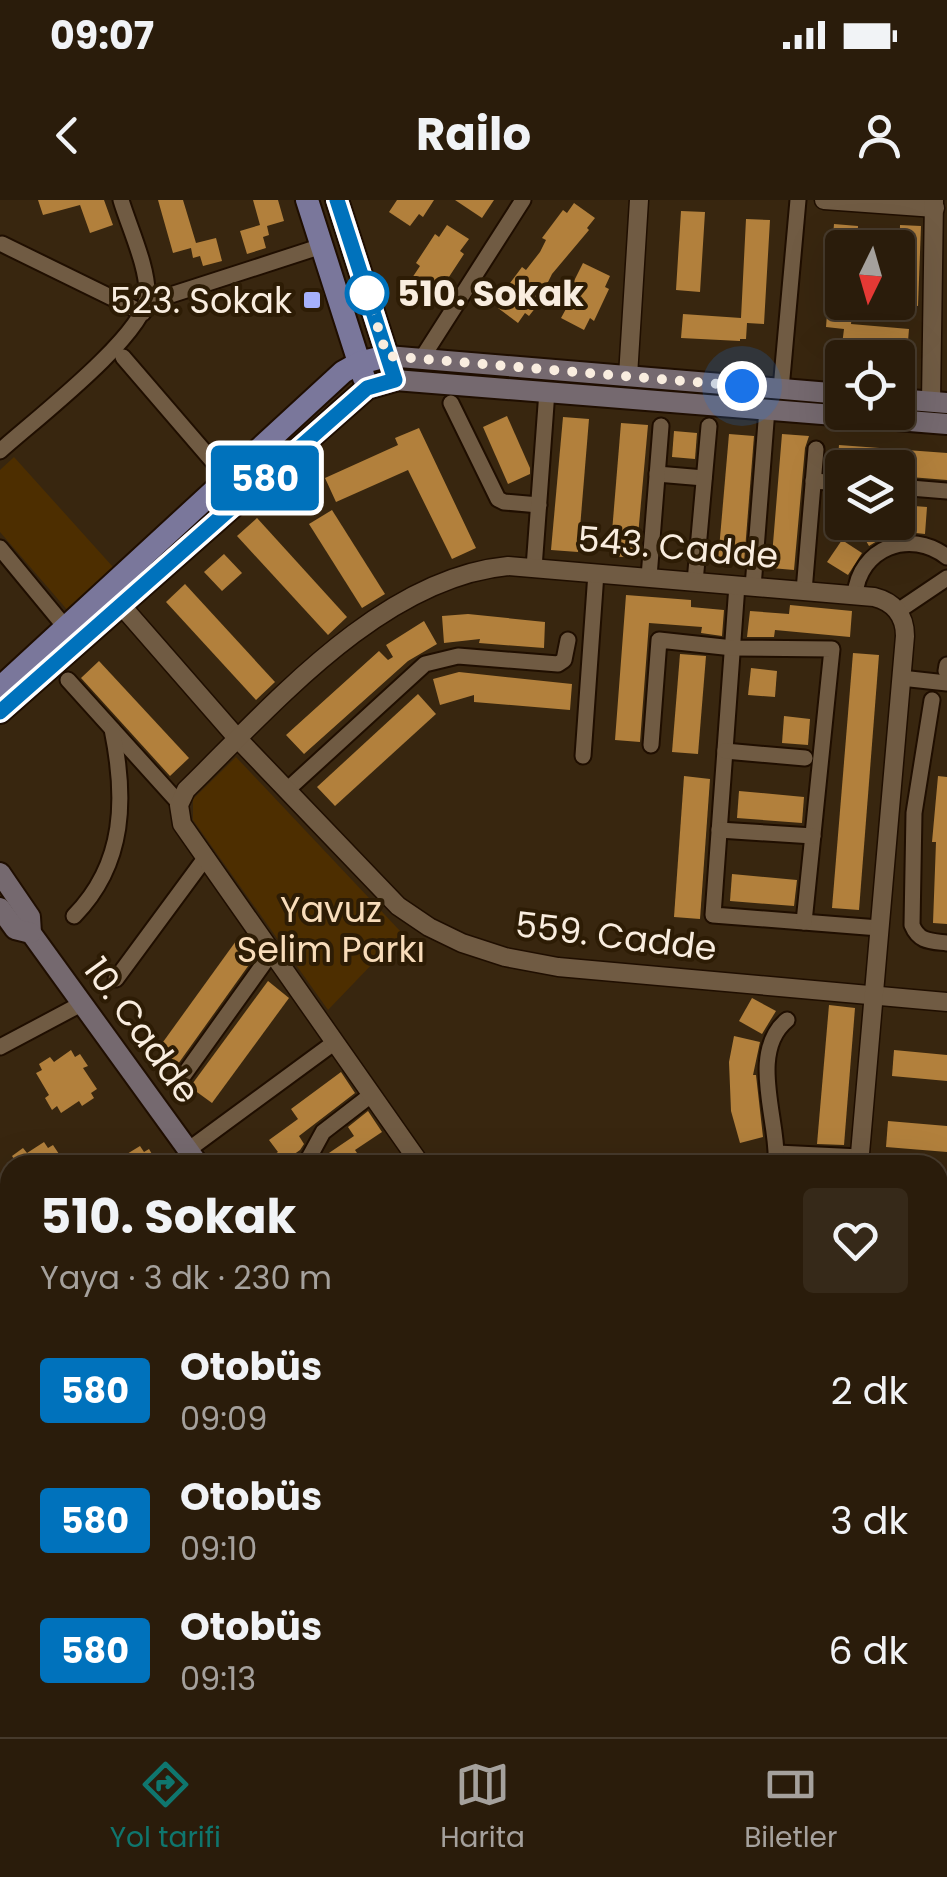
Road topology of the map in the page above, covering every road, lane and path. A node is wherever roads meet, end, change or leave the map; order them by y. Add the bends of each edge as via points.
1 (120, 200) edge
2 (307, 200) edge
3 (337, 200) edge
4 (524, 200) edge
5 (639, 200) edge
6 (798, 200) edge
7 (824, 200) edge
8 (935, 204) edge
9 (2, 244) edge
10 (322, 246) junction
11 (145, 308) junction
12 (387, 356) junction
13 (123, 357) dead end
14 (422, 358) junction
15 (359, 363) junction
16 (628, 376) junction
17 (395, 380) junction
18 (367, 388) junction
19 (781, 389) junction
20 (548, 391) junction
21 (825, 393) edge
22 (939, 402) edge
23 (450, 403) dead end
24 (767, 409) junction
25 (947, 424) edge
26 (660, 426) dead end
27 (709, 426) dead end
28 (816, 449) dead end
29 (0, 451) edge
30 (657, 474) junction
31 (704, 478) junction
32 (228, 479) junction
33 (814, 481) junction
34 (825, 482) edge
35 (915, 488) edge
36 (947, 490) edge
37 (539, 505) junction
38 (0, 548) edge
39 (947, 557) edge
40 (534, 568) junction
41 (596, 573) junction
42 (649, 578) junction
43 (947, 578) edge
44 (696, 582) junction
45 (745, 586) junction
46 (928, 590) junction
47 (804, 591) junction
48 (855, 595) junction
49 (947, 600) edge
50 (121, 605) junction
51 (898, 611) junction
52 (66, 628) junction
53 (568, 640) dead end
54 (733, 648) junction
55 (901, 678) junction
56 (68, 680) dead end
57 (947, 683) edge
58 (0, 688) edge
59 (932, 700) dead end
60 (0, 712) edge
61 (112, 729) junction
62 (238, 740) junction
63 (651, 745) dead end
64 (725, 751) junction
65 (583, 756) dead end
66 (805, 758) dead end
67 (288, 790) junction
68 (179, 802) junction
69 (719, 830) junction
70 (813, 836) junction
71 (206, 857) junction
72 (0, 874) edge
73 (0, 908) edge
74 (74, 916) dead end
75 (804, 922) junction
76 (879, 928) junction
77 (31, 933) junction
78 (947, 943) edge
79 (272, 952) junction
80 (116, 979) dead end
81 (873, 995) junction
82 (83, 1002) junction
83 (947, 1002) edge
84 (787, 1020) dead end
85 (335, 1042) junction
86 (0, 1047) edge
87 (181, 1079) dead end
88 (372, 1094) junction
89 (192, 1155) edge
90 (195, 1155) edge
91 (310, 1155) edge
92 (414, 1155) edge
93 (775, 1155) edge
94 (860, 1155) edge

1 - 11 street via 146,281
2 - 10 main road
3 - 12 main road
4 - 14 street
5 - 16 street
6 - 19 street
7 - 8 street
8 - 22 street
9 - 11 street
10 - 11 street
10 - 15 main road
11 - 29 street via 115,348
12 - 14 main road
12 - 15 main road
12 - 17 main road
13 - 32 street
14 - 16 main road
15 - 18 main road
15 - 32 main road
16 - 19 main road
17 - 18 main road
17 - 20 main road
18 - 50 main road
19 - 21 main road
20 - 24 main road
20 - 37 street
23 - 37 street via 498,498
24 - 25 main road
24 - 45 street
26 - 30 street
27 - 31 street
28 - 33 street
30 - 31 street
30 - 42 street
31 - 44 street
32 - 52 main road
33 - 34 street
33 - 47 street
35 - 36 street
37 - 40 street
38 - 52 street
39 - 48 street via 924,545 887,547 864,566
40 - 41 street, 543. Cadde
40 - 62 street, 543. Cadde via 462,576 386,613
41 - 42 street, 543. Cadde
41 - 65 street
42 - 44 street, 543. Cadde
43 - 46 street
44 - 45 street, 543. Cadde
45 - 47 street, 543. Cadde
45 - 54 street
46 - 49 street
46 - 51 street
47 - 48 street, 543. Cadde
48 - 51 street, 543. Cadde via 880,598
50 - 60 main road
50 - 62 street, 559. Cadde
51 - 55 street via 905,632
52 - 58 main road
53 - 67 street via 558,664 458,656 425,664
54 - 63 street via 659,640
54 - 64 street
54 - 70 street via 832,649
55 - 57 street
55 - 76 street
56 - 61 street
59 - 78 street via 914,814 912,925 916,936
61 - 68 street
61 - 74 street via 119,772 116,838 104,879
62 - 67 street, 559. Cadde
62 - 68 street, 543. Cadde
64 - 66 street
64 - 69 street
67 - 81 street, 559. Cadde via 398,906 482,950 582,970
68 - 71 street via 182,824
69 - 70 street
69 - 75 street via 713,915
70 - 75 street
71 - 79 street
71 - 80 street
72 - 77 main road, 10. Cadde via 30,916
73 - 77 main road, 10. Cadde via 16,929
75 - 76 street
76 - 81 street
77 - 82 main road, 10. Cadde
79 - 85 street
79 - 87 street
81 - 83 street, 559. Cadde
81 - 94 street
82 - 86 street
82 - 89 main road, 10. Cadde
84 - 93 street via 775,1034 769,1065
85 - 88 street
85 - 90 street
88 - 91 street via 323,1132
88 - 92 street

